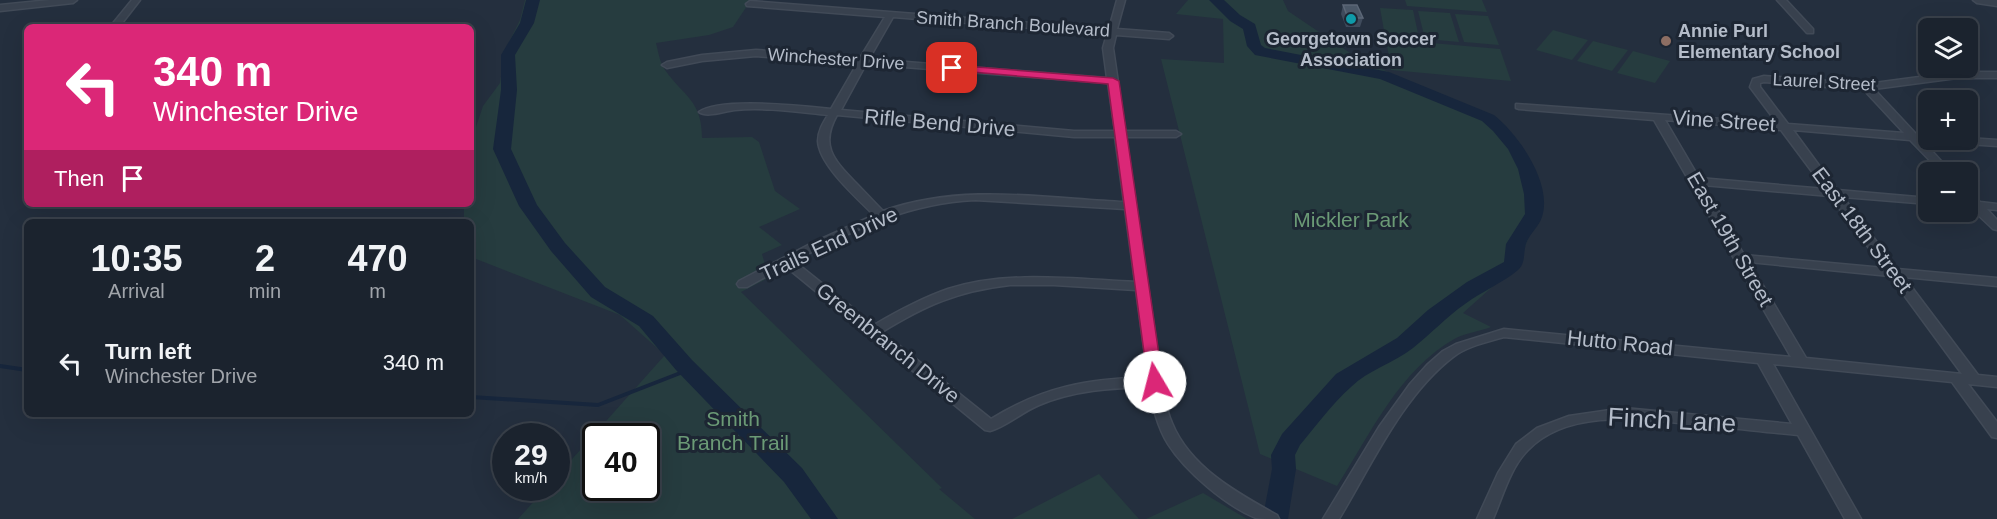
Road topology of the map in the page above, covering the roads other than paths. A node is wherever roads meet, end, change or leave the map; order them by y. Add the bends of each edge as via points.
1 (73, 0) edge
2 (136, 0) edge
3 (1121, 0) edge
4 (1781, 0) edge
5 (1977, 0) edge
6 (1997, 3) edge
7 (750, 4) dead end
8 (797, 4) edge
9 (0, 8) edge
10 (890, 15) junction
11 (116, 24) edge
12 (1810, 31) dead end
13 (1112, 32) junction
14 (1169, 36) dead end
15 (864, 61) junction
16 (667, 65) dead end
17 (1997, 75) edge
18 (1759, 80) joint
19 (1113, 81) junction
20 (1867, 87) junction
21 (1519, 106) dead end
22 (704, 112) dead end
23 (833, 113) junction
24 (1657, 116) junction
25 (1784, 126) junction
26 (1119, 134) junction
27 (1176, 134) dead end
28 (1913, 136) junction
29 (1918, 137) edge
30 (1978, 142) edge
31 (1997, 143) edge
32 (1938, 162) edge
33 (1697, 181) junction
34 (1836, 194) junction
35 (1918, 200) edge
36 (1978, 205) edge
37 (1131, 206) junction
38 (1997, 207) edge
39 (1978, 210) edge
40 (883, 217) junction
41 (1997, 227) edge
42 (1741, 258) junction
43 (786, 261) junction
44 (1894, 273) junction
45 (1997, 282) edge
46 (743, 284) dead end
47 (1142, 286) junction
48 (874, 331) junction
49 (1763, 358) junction
50 (1801, 362) junction
51 (1957, 378) junction
52 (1974, 380) junction
53 (1155, 382) junction
54 (1997, 382) edge
55 (1803, 430) junction
56 (1997, 433) edge
57 (1271, 519) edge
58 (1331, 519) edge
59 (1485, 519) edge
60 (1853, 519) edge

1 - 9 street
2 - 11 street
3 - 13 street
4 - 12 street
5 - 6 street
7 - 8 street, Smith Branch Boulevard
8 - 10 street, Smith Branch Boulevard
10 - 13 street, Smith Branch Boulevard
10 - 15 street
13 - 14 street, Smith Branch Boulevard
13 - 19 street via 1108,48
15 - 16 street, Winchester Drive via 756,53
15 - 19 street, Winchester Drive
15 - 23 street
17 - 20 street, Laurel Street via 1957,75
18 - 20 street, Laurel Street
18 - 25 street, East 18th Street via 1755,87
19 - 26 street
20 - 28 street
21 - 24 street, Vine Street
22 - 23 street, Rifle Bend Drive via 756,107
23 - 26 street, Rifle Bend Drive via 1074,134
23 - 40 street via 823,138 828,160
24 - 25 street, Vine Street
24 - 33 street, East 19th Street
25 - 28 street, Vine Street
25 - 34 street, East 18th Street
26 - 27 street, Rifle Bend Drive
26 - 37 street
28 - 29 street, Vine Street
28 - 32 street
30 - 31 street
33 - 34 street
33 - 42 street, East 19th Street
34 - 35 street
34 - 44 street, East 18th Street
36 - 38 street
37 - 40 street, Trails End Drive via 951,198
37 - 47 street
39 - 41 street
40 - 43 street, Trails End Drive
42 - 44 street
42 - 50 street, East 19th Street
43 - 46 street, Trails End Drive
43 - 48 street, Greenbranch Drive
44 - 45 street
44 - 52 street, East 18th Street
47 - 48 street via 1026,282 983,285 932,299
47 - 53 street
48 - 53 street, Greenbranch Drive via 990,426 1017,408 1060,391 1092,384
49 - 50 street, Hutto Road
49 - 55 street
49 - 58 street, Hutto Road via 1504,333 1468,344 1449,353 1407,397
50 - 51 street, Hutto Road
51 - 52 street, Hutto Road
51 - 56 street
52 - 54 street, Hutto Road
53 - 57 street via 1165,424 1187,458 1216,485
55 - 59 street, Finch Lane via 1624,413 1573,420 1521,448
55 - 60 street

